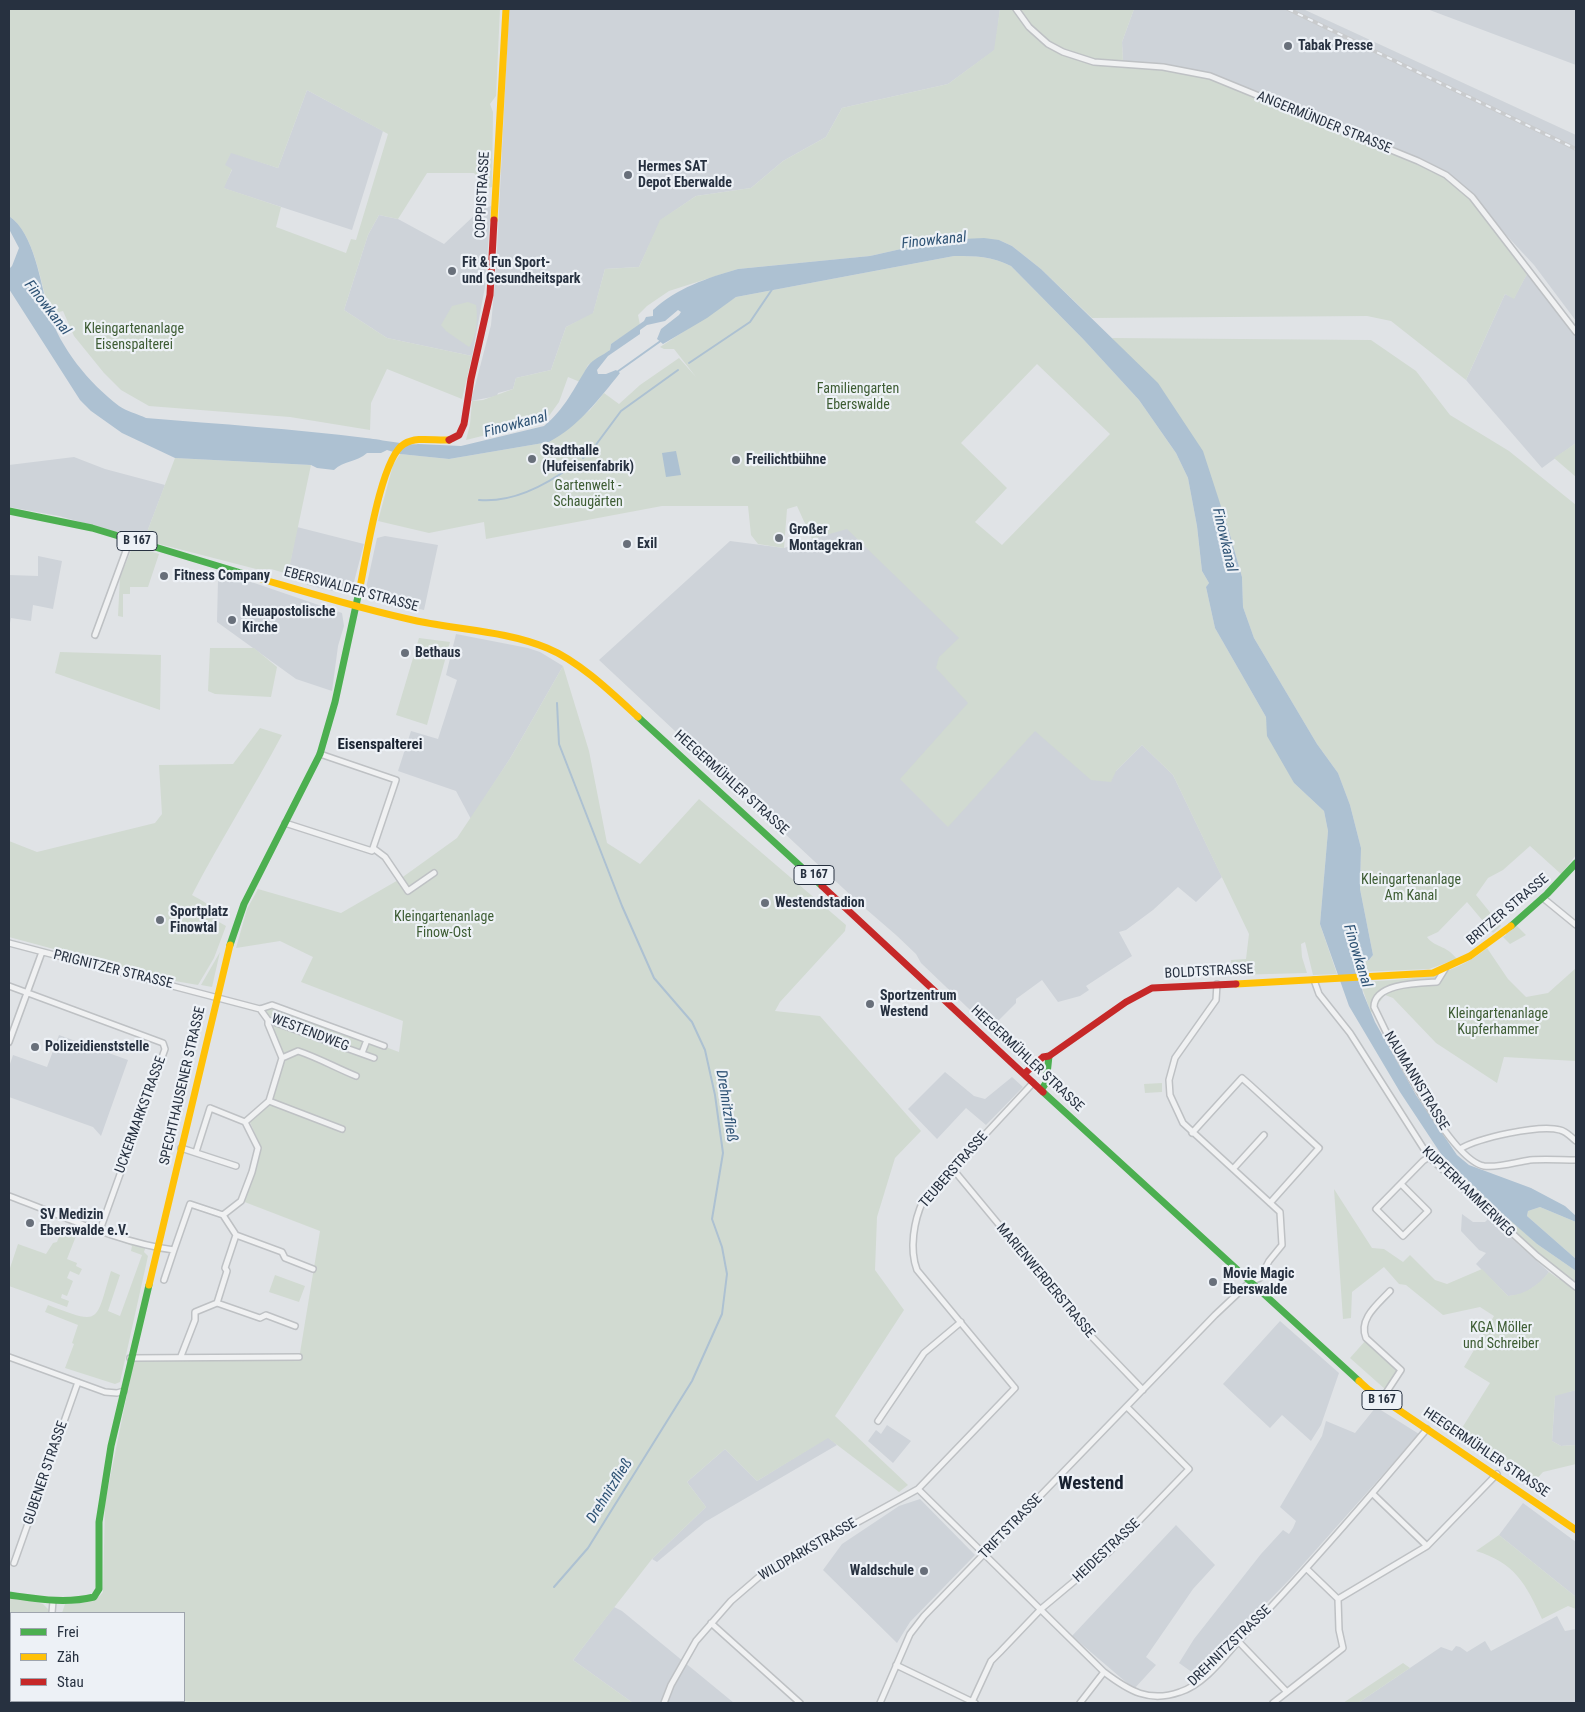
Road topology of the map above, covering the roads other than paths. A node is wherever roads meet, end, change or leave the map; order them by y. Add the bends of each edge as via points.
1 (506, 9) edge
2 (1016, 9) edge
3 (1576, 332) edge
4 (393, 455) joint
5 (9, 511) edge
6 (130, 540) junction
7 (356, 607) junction
8 (95, 635) dead end
9 (567, 658) joint
10 (320, 754) junction
11 (285, 823) junction
12 (372, 850) junction
13 (1576, 863) edge
14 (434, 873) dead end
15 (1543, 898) junction
16 (1576, 925) edge
17 (9, 943) edge
18 (42, 952) junction
19 (1446, 970) junction
20 (1331, 979) joint
21 (1314, 980) junction
22 (1216, 984) junction
23 (9, 986) edge
24 (27, 992) junction
25 (217, 996) junction
26 (260, 1009) junction
27 (268, 1020) junction
28 (367, 1040) junction
29 (9, 1042) edge
30 (384, 1046) dead end
31 (362, 1054) junction
32 (1050, 1056) junction
33 (282, 1058) junction
34 (374, 1058) dead end
35 (1024, 1074) junction
36 (356, 1076) dead end
37 (1034, 1083) junction
38 (1041, 1090) junction
39 (269, 1101) junction
40 (245, 1122) junction
41 (342, 1128) dead end
42 (1192, 1132) junction
43 (1264, 1135) dead end
44 (1576, 1141) edge
45 (181, 1148) junction
46 (1460, 1149) junction
47 (196, 1152) junction
48 (1429, 1157) junction
49 (1576, 1160) edge
50 (236, 1166) dead end
51 (952, 1168) junction
52 (1233, 1169) junction
53 (1401, 1184) junction
54 (9, 1196) edge
55 (1270, 1203) junction
56 (223, 1215) junction
57 (100, 1230) junction
58 (236, 1235) junction
59 (158, 1248) junction
60 (174, 1250) junction
61 (313, 1269) dead end
62 (164, 1280) dead end
63 (1250, 1282) junction
64 (1576, 1287) edge
65 (1390, 1291) dead end
66 (216, 1303) junction
67 (961, 1322) junction
68 (295, 1326) dead end
69 (181, 1356) junction
70 (9, 1357) edge
71 (130, 1358) junction
72 (298, 1358) dead end
73 (78, 1382) junction
74 (1015, 1388) joint
75 (1143, 1390) junction
76 (124, 1391) junction
77 (1382, 1399) junction
78 (1126, 1407) junction
79 (878, 1421) dead end
80 (1427, 1429) junction
81 (1497, 1474) junction
82 (918, 1489) junction
83 (1373, 1494) junction
84 (1576, 1530) edge
85 (1427, 1546) junction
86 (985, 1554) junction
87 (14, 1563) dead end
88 (1307, 1569) junction
89 (9, 1595) edge
90 (1338, 1599) junction
91 (53, 1601) junction
92 (1041, 1609) junction
93 (52, 1612) edge
94 (711, 1623) junction
95 (1238, 1641) junction
96 (896, 1665) junction
97 (1104, 1672) junction
98 (1287, 1692) junction
99 (973, 1702) edge
100 (664, 1703) edge
101 (800, 1703) edge
102 (880, 1703) edge
103 (1080, 1703) edge
104 (1273, 1703) edge

1 - 4 main road, COPPISTRASSE via 490,295 468,391 464,426 456,438 407,440
2 - 3 street, ANGERMÜNDER STRASSE via 1029,28 1063,52 1102,63 1163,67 1210,76 1418,160 1446,175 1472,197
4 - 7 main road, SPECHTHAUSENER STRASSE via 382,486
5 - 6 main road, EBERSWALDER STRASSE / B 167 via 71,522
6 - 7 main road, EBERSWALDER STRASSE / B 167
6 - 8 street
7 - 9 main road, EBERSWALDER STRASSE / B 167 via 518,638
7 - 10 main road, SPECHTHAUSENER STRASSE
9 - 35 main road, HEEGERMÜHLER STRASSE / B 167 via 586,670 723,793
10 - 11 main road, SPECHTHAUSENER STRASSE
10 - 12 street via 396,780
11 - 12 street
11 - 25 main road, SPECHTHAUSENER STRASSE via 240,912
12 - 14 street via 385,857 408,891
13 - 15 main road, BRITZER STRASSE
15 - 16 street
15 - 19 main road, BRITZER STRASSE via 1470,958
17 - 18 street, PRIGNITZER STRASSE
18 - 24 street
18 - 25 street, PRIGNITZER STRASSE
19 - 20 main road, BRITZER STRASSE
19 - 46 street, NAUMANNSTRASSE via 1437,982 1398,985 1376,998 1374,1007 1428,1106
20 - 21 main road, BOLDTSTRASSE
21 - 22 main road, BOLDTSTRASSE
21 - 48 street, KUPFERHAMMERWEG via 1319,994 1350,1033
22 - 32 main road, BOLDTSTRASSE via 1146,990
22 - 42 street, TRIFTSTRASSE via 1216,1000 1178,1052 1172,1066 1173,1106
23 - 24 street, UCKERMARKSTRASSE
24 - 29 street
24 - 57 street, UCKERMARKSTRASSE via 160,1041 165,1049
25 - 26 street, WESTENDWEG
25 - 45 main road, SPECHTHAUSENER STRASSE
26 - 27 street, WESTENDWEG
26 - 28 street, WESTENDWEG via 272,1005
27 - 31 street, WESTENDWEG
27 - 33 street
28 - 30 street, WESTENDWEG
28 - 31 street, WESTENDWEG
31 - 34 street, WESTENDWEG
32 - 35 main road, BOLDTSTRASSE via 1042,1058
32 - 38 main road via 1046,1083
33 - 36 street via 298,1051
33 - 39 street
35 - 37 main road, HEEGERMÜHLER STRASSE / B 167
37 - 38 main road, HEEGERMÜHLER STRASSE / B 167
37 - 51 street, TEUBERSTRASSE
38 - 63 main road, HEEGERMÜHLER STRASSE / B 167
39 - 40 street
39 - 41 street
40 - 47 street via 210,1108
40 - 56 street via 258,1148 241,1202
42 - 52 street, TRIFTSTRASSE
42 - 55 street via 1242,1078 1319,1148
43 - 52 street
44 - 46 street via 1563,1130 1550,1127 1470,1142
45 - 47 street
45 - 59 main road, SPECHTHAUSENER STRASSE
46 - 49 street, NAUMANNSTRASSE via 1485,1166 1531,1160
47 - 50 street
48 - 53 street
48 - 64 street, KUPFERHAMMERWEG via 1537,1256
51 - 67 street, TEUBERSTRASSE via 918,1211 913,1251 917,1270
51 - 75 street, MARIENWERDERSTRASSE via 1093,1338
52 - 55 street, TRIFTSTRASSE
53 - 53 street via 1376,1209 1403,1236 1428,1211
54 - 57 street
55 - 63 street, TRIFTSTRASSE via 1282,1215 1282,1245 1260,1278
56 - 58 street
56 - 60 street via 190,1204
57 - 59 street
58 - 61 street via 282,1252 285,1258
58 - 66 street
59 - 60 street
59 - 71 main road, SPECHTHAUSENER STRASSE
60 - 62 street
63 - 75 street, TRIFTSTRASSE
63 - 77 main road, HEEGERMÜHLER STRASSE / B 167
65 - 77 street via 1364,1322 1363,1331 1366,1338 1401,1370
66 - 68 street
66 - 69 street via 196,1312
67 - 74 street, TEUBERSTRASSE
67 - 79 street via 924,1353
69 - 71 street
69 - 72 street
70 - 73 street
71 - 76 main road, SPECHTHAUSENER STRASSE
73 - 76 street via 105,1392
73 - 87 street, GUBENER STRASSE
74 - 82 street, WILDPARKSTRASSE
75 - 78 street, TRIFTSTRASSE
76 - 91 main road, SPECHTHAUSENER STRASSE via 110,1446 101,1503 98,1543 100,1589 88,1599
77 - 80 main road, HEEGERMÜHLER STRASSE / B 167
78 - 86 street, TRIFTSTRASSE
78 - 92 street, HEIDESTRASSE via 1189,1469 1108,1553
80 - 81 main road, HEEGERMÜHLER STRASSE / B 167
80 - 83 street, DREHNITZSTRASSE
81 - 84 main road, HEEGERMÜHLER STRASSE / B 167
81 - 85 street
82 - 86 street, DREHNITZSTRASSE
82 - 94 street, WILDPARKSTRASSE via 760,1576
83 - 85 street
83 - 88 street, DREHNITZSTRASSE
85 - 90 street
86 - 92 street, DREHNITZSTRASSE
86 - 96 street, TRIFTSTRASSE via 924,1616 910,1634
88 - 90 street
88 - 95 street, DREHNITZSTRASSE
89 - 91 main road
90 - 98 street via 1343,1648
91 - 93 street
92 - 97 street, DREHNITZSTRASSE
92 - 99 street, HEIDESTRASSE via 991,1661
94 - 100 street, WILDPARKSTRASSE via 696,1641
94 - 101 street
95 - 97 street, DREHNITZSTRASSE via 1191,1687 1170,1695 1146,1697 1134,1693
95 - 98 street
96 - 99 street
96 - 102 street, TRIFTSTRASSE
97 - 103 street
98 - 104 street

